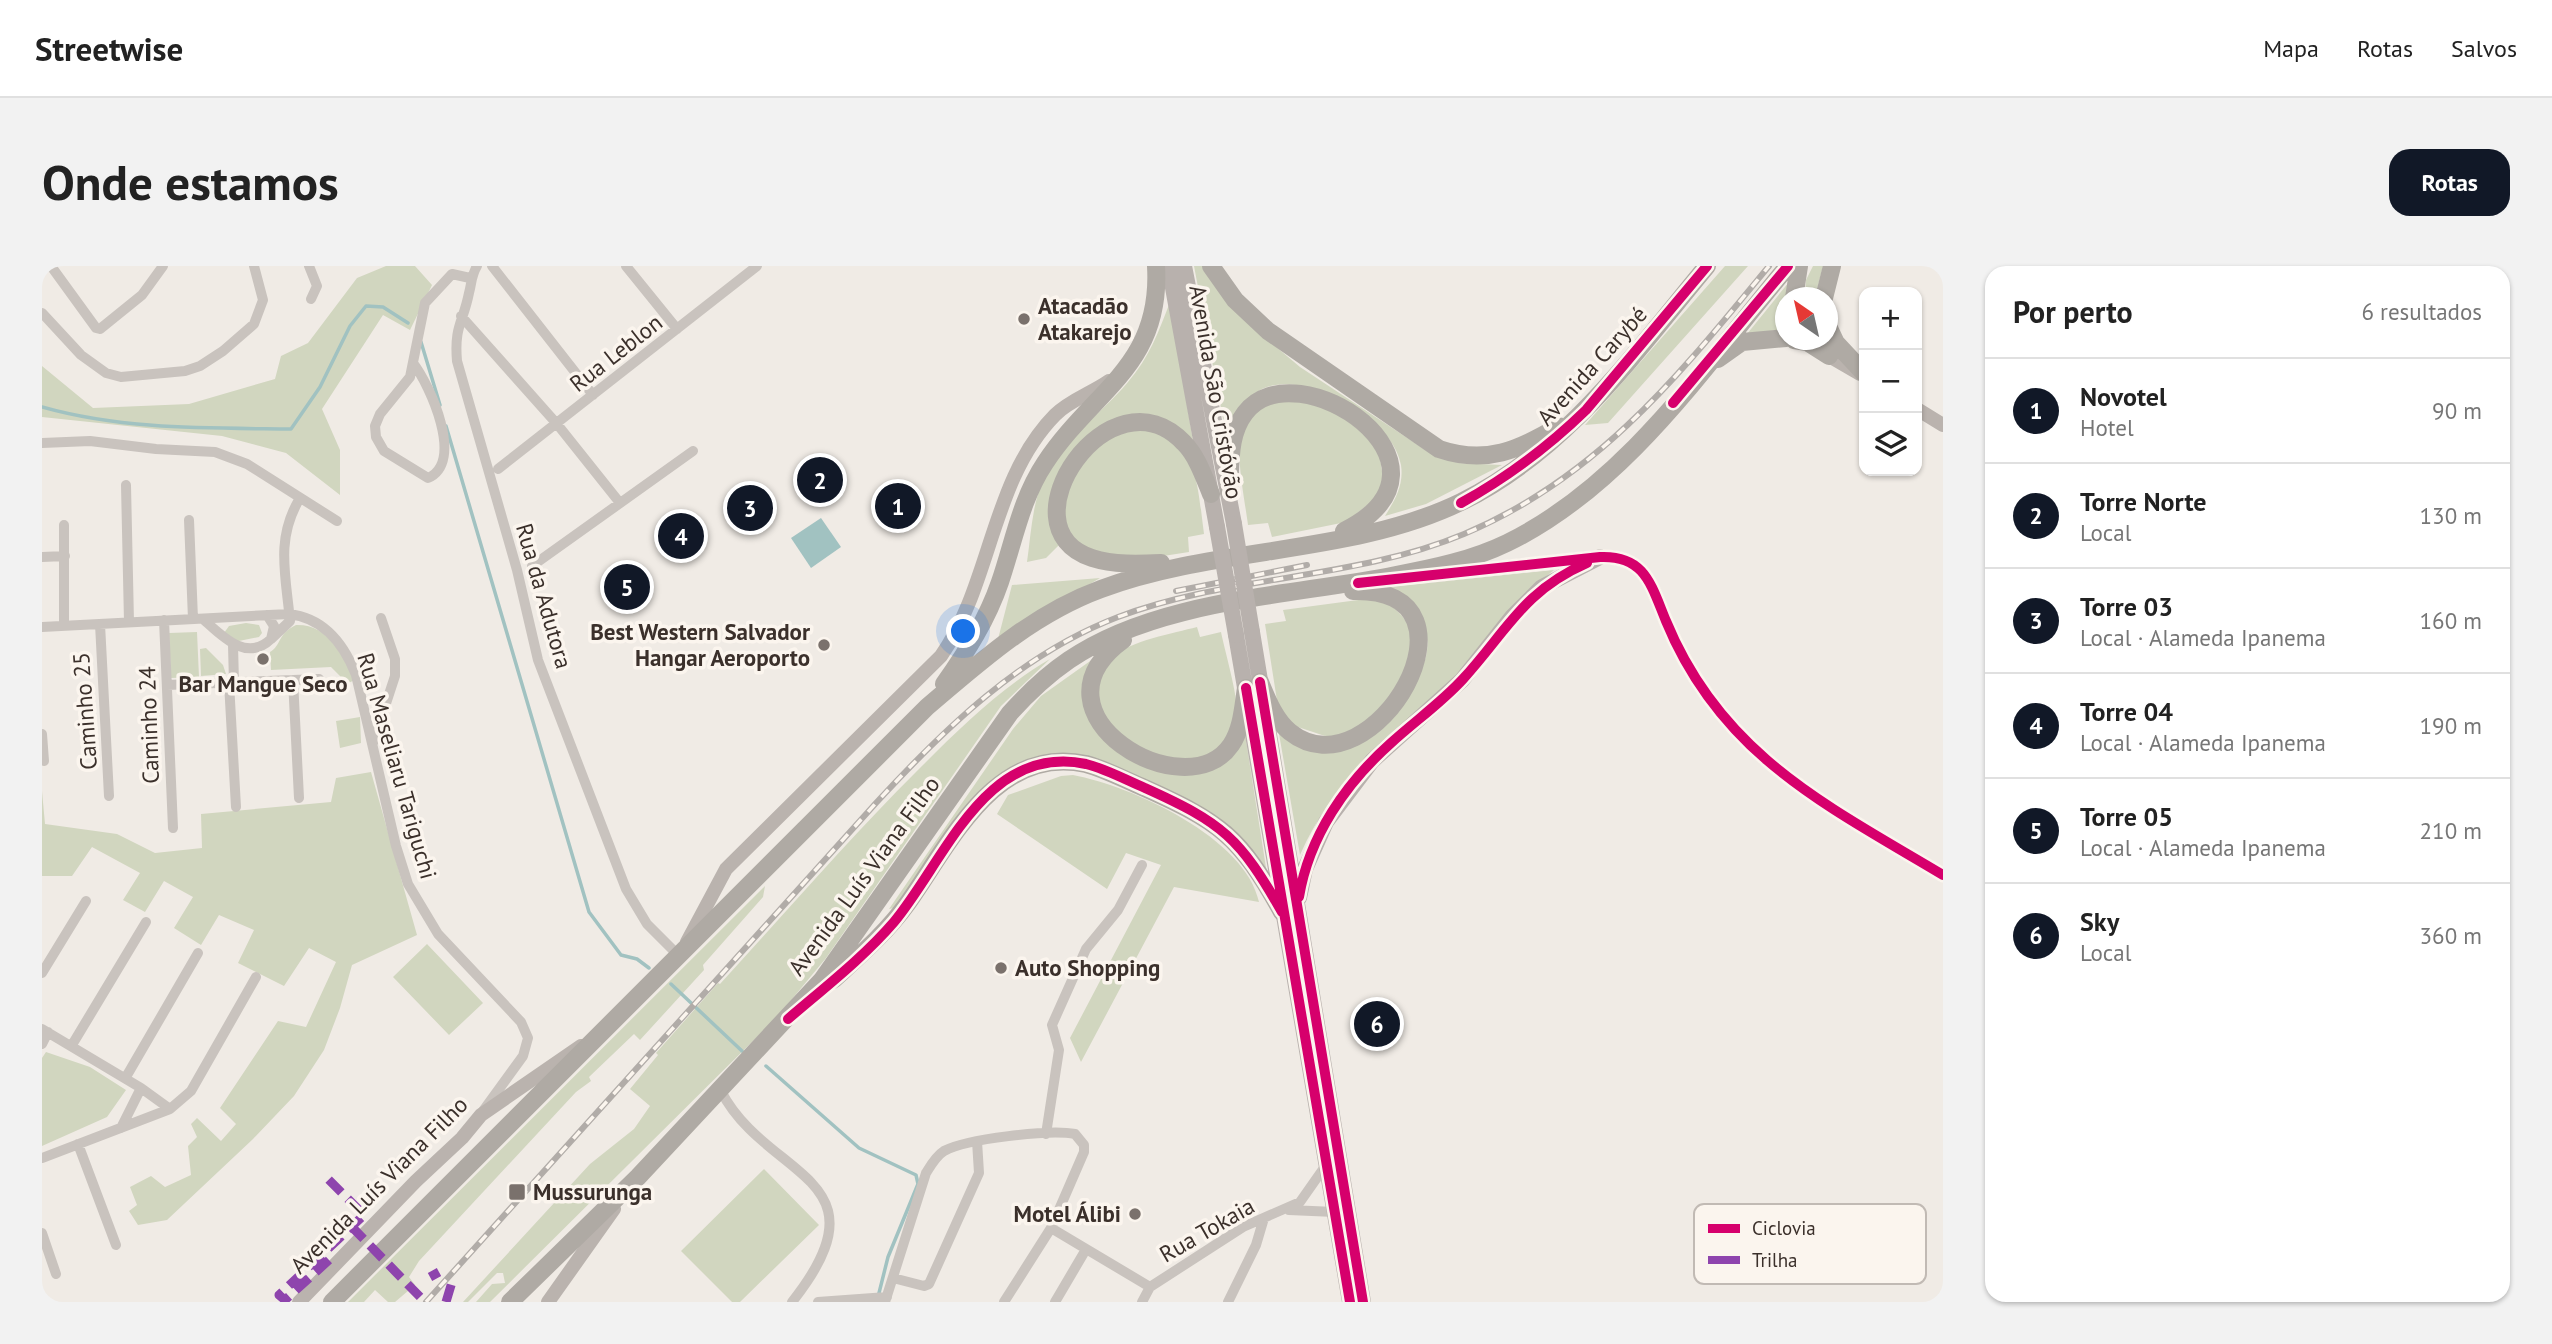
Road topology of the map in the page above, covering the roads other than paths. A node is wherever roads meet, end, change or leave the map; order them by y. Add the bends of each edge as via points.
1 (51, 266) edge
2 (163, 266) edge
3 (254, 266) edge
4 (309, 266) edge
5 (477, 266) edge
6 (492, 266) edge
7 (626, 266) edge
8 (757, 266) edge
9 (1156, 266) edge
10 (1169, 266) edge
11 (1184, 266) edge
12 (1211, 266) edge
13 (1707, 266) edge
14 (1788, 266) edge
15 (1799, 266) edge
16 (1832, 266) edge
17 (449, 270) edge
18 (470, 278) junction
19 (1796, 287) edge
20 (1827, 287) edge
21 (311, 299) dead end
22 (42, 313) edge
23 (461, 316) junction
24 (677, 329) junction
25 (1775, 339) edge
26 (1827, 350) edge
27 (1830, 350) edge
28 (1834, 350) edge
29 (1835, 353) junction
30 (413, 363) junction
31 (1127, 368) junction
32 (1859, 371) edge
33 (593, 395) junction
34 (1673, 403) junction
35 (1586, 410) junction
36 (1922, 412) edge
37 (557, 424) junction
38 (1943, 425) edge
39 (42, 443) edge
40 (693, 451) dead end
41 (498, 469) dead end
42 (126, 485) dead end
43 (1220, 492) junction
44 (300, 498) junction
45 (620, 503) junction
46 (189, 520) dead end
47 (337, 521) dead end
48 (64, 525) dead end
49 (1326, 540) junction
50 (65, 556) junction
51 (42, 557) edge
52 (1600, 557) junction
53 (1203, 562) junction
54 (532, 566) dead end
55 (1358, 583) junction
56 (1300, 592) junction
57 (289, 614) junction
58 (267, 615) junction
59 (381, 618) dead end
60 (198, 619) junction
61 (164, 621) junction
62 (129, 622) junction
63 (100, 624) junction
64 (64, 626) junction
65 (1143, 626) junction
66 (42, 627) edge
67 (1244, 634) junction
68 (271, 639) junction
69 (233, 645) junction
70 (319, 679) dead end
71 (293, 680) junction
72 (231, 683) junction
73 (167, 685) junction
74 (1253, 685) junction
75 (927, 707) junction
76 (42, 734) edge
77 (373, 744) junction
78 (44, 761) dead end
79 (109, 796) dead end
80 (299, 798) dead end
81 (236, 807) dead end
82 (173, 828) dead end
83 (1142, 865) dead end
84 (1943, 875) edge
85 (86, 901) dead end
86 (1290, 911) junction
87 (146, 922) dead end
88 (198, 953) dead end
89 (681, 953) junction
90 (42, 973) edge
91 (256, 977) dead end
92 (788, 1019) junction
93 (45, 1031) edge
94 (600, 1034) junction
95 (42, 1044) edge
96 (72, 1045) junction
97 (125, 1077) junction
98 (141, 1088) junction
99 (721, 1091) junction
100 (170, 1109) junction
101 (481, 1115) junction
102 (121, 1128) junction
103 (1046, 1134) junction
104 (977, 1141) junction
105 (78, 1144) junction
106 (42, 1158) edge
107 (1326, 1164) junction
108 (638, 1177) junction
109 (1285, 1210) junction
110 (1335, 1212) junction
111 (1264, 1218) junction
112 (1051, 1228) junction
113 (42, 1233) edge
114 (117, 1245) dead end
115 (1085, 1251) junction
116 (56, 1274) dead end
117 (893, 1278) junction
118 (1150, 1287) junction
119 (884, 1299) edge
120 (299, 1302) edge
121 (332, 1302) edge
122 (510, 1302) edge
123 (548, 1302) edge
124 (792, 1302) edge
125 (818, 1302) edge
126 (1004, 1302) edge
127 (1055, 1302) edge
128 (1142, 1302) edge
129 (1228, 1302) edge
130 (1350, 1302) edge
131 (1363, 1302) edge

1 - 2 street via 100,329 142,295
3 - 22 street via 263,300 254,324 223,351 185,371 121,377 106,373 81,355
4 - 21 street via 317,286
5 - 18 street, Rua da Adutora
6 - 33 street
7 - 24 street
8 - 24 street, Rua Leblon
9 - 31 highway via 1153,319
10 - 43 main road, Avenida São Cristóvão
11 - 43 main road, Avenida São Cristóvão
12 - 35 highway via 1235,300 1268,331 1439,449 1472,457 1511,452
13 - 35 highway, Avenida Carybé
14 - 34 highway
15 - 19 highway
16 - 20 highway
17 - 18 street
17 - 30 street via 425,303
18 - 23 street, Rua da Adutora
23 - 37 street
23 - 89 street, Rua da Adutora via 456,345 463,388 517,570 538,660 626,889 647,924
24 - 33 street, Rua Leblon
25 - 34 highway via 1742,342 1715,361
26 - 29 highway
27 - 29 highway
28 - 29 highway
29 - 32 highway
30 - 30 street via 410,377 380,414 374,430 384,451 428,478 441,469 446,452 431,392
31 - 75 highway via 1066,435 1037,477 976,638
31 - 89 main road, Avenida Luís Viana Filho via 1051,421 1020,466 977,586 941,656 726,869
33 - 37 street, Rua Leblon
34 - 55 highway via 1608,475 1530,531 1456,561
35 - 49 highway, Avenida Carybé via 1524,465 1461,502 1398,526
36 - 38 main road
37 - 41 street, Rua Leblon
37 - 45 street
39 - 44 street via 90,441 215,452 247,464
40 - 45 street
42 - 62 street
43 - 49 highway via 1238,425 1253,405 1284,391 1310,394 1337,406 1383,446 1392,480 1389,493 1371,516
43 - 53 highway via 1184,443 1165,429 1141,423 1115,427 1090,443 1066,474 1056,503 1065,536 1091,558 1135,564
43 - 67 main road, Avenida São Cristóvão, bridge via 1234,524
43 - 67 main road, Avenida São Cristóvão, bridge via 1217,527
44 - 47 street
44 - 57 street via 284,534
45 - 54 street
46 - 60 street
48 - 50 street
49 - 53 highway, Avenida Carybé
50 - 51 street
50 - 64 street
52 - 55 main road
52 - 84 main road via 1626,560 1642,572 1697,680 1754,751 1826,804
52 - 86 main road via 1542,587 1462,680 1372,761 1340,800 1313,847
53 - 75 highway, Avenida Luís Viana Filho via 1112,585 1050,612 1000,646
55 - 56 highway
56 - 65 highway
56 - 74 highway via 1374,592 1405,606 1420,637 1412,675 1394,704 1374,723 1355,737 1328,745 1289,731
57 - 58 street
57 - 68 street via 287,625
57 - 77 street, Rua Maseliaru Tariguchi via 315,620 349,657
58 - 60 street
58 - 68 street via 274,626
59 - 77 street via 395,659 395,676
60 - 61 street
60 - 69 street
61 - 62 street
61 - 73 street, Caminho 24
62 - 63 street
63 - 64 street
63 - 79 street, Caminho 25
64 - 66 street
65 - 74 highway via 1103,656 1088,681 1091,709 1098,720 1136,753 1182,768 1196,768 1220,758 1237,736
65 - 92 highway, Avenida Luís Viana Filho via 1070,659 1010,713 839,958
67 - 74 main road
68 - 69 street via 257,646
69 - 72 street
70 - 71 street
71 - 72 street
71 - 80 street
72 - 73 street
72 - 81 street
73 - 82 street, Caminho 24
74 - 86 main road
75 - 89 highway, Avenida Luís Viana Filho
76 - 78 street
77 - 101 street, Rua Maseliaru Tariguchi via 408,884 439,934 521,1022 528,1038 523,1056
83 - 103 street via 1118,910 1086,949 1052,1026 1059,1050
85 - 90 street
86 - 92 highway via 1232,837 1201,815 1086,764 1037,766 1004,780 982,799 894,921
86 - 107 main road
86 - 131 main road
87 - 96 street
88 - 97 street
89 - 94 highway, Avenida Luís Viana Filho
91 - 100 street via 191,1091
92 - 99 highway, Avenida Luís Viana Filho
93 - 95 street
93 - 96 street
94 - 101 main road, Avenida Luís Viana Filho
94 - 121 highway, Avenida Luís Viana Filho
96 - 97 street
97 - 98 street
98 - 100 street
98 - 102 street
99 - 108 highway, Avenida Luís Viana Filho
99 - 124 street via 734,1113 816,1186 828,1206 828,1238 810,1280
100 - 102 street
101 - 120 main road, Avenida Luís Viana Filho
102 - 105 street
103 - 104 street
103 - 112 street via 1075,1134 1084,1145
104 - 117 street via 945,1151 926,1172
104 - 117 street via 979,1173 929,1284
105 - 106 street
105 - 114 street
107 - 109 street, Rua Tokaia via 1307,1194
107 - 110 main road
108 - 122 highway, Avenida Luís Viana Filho
108 - 123 main road, Avenida Luís Viana Filho
109 - 110 street, Rua Tokaia
109 - 111 street, Rua Tokaia
110 - 130 main road
111 - 118 street, Rua Tokaia
111 - 129 street
112 - 115 street
112 - 126 street
113 - 116 street
115 - 118 street
115 - 127 street
117 - 119 street
118 - 128 street
119 - 125 street

